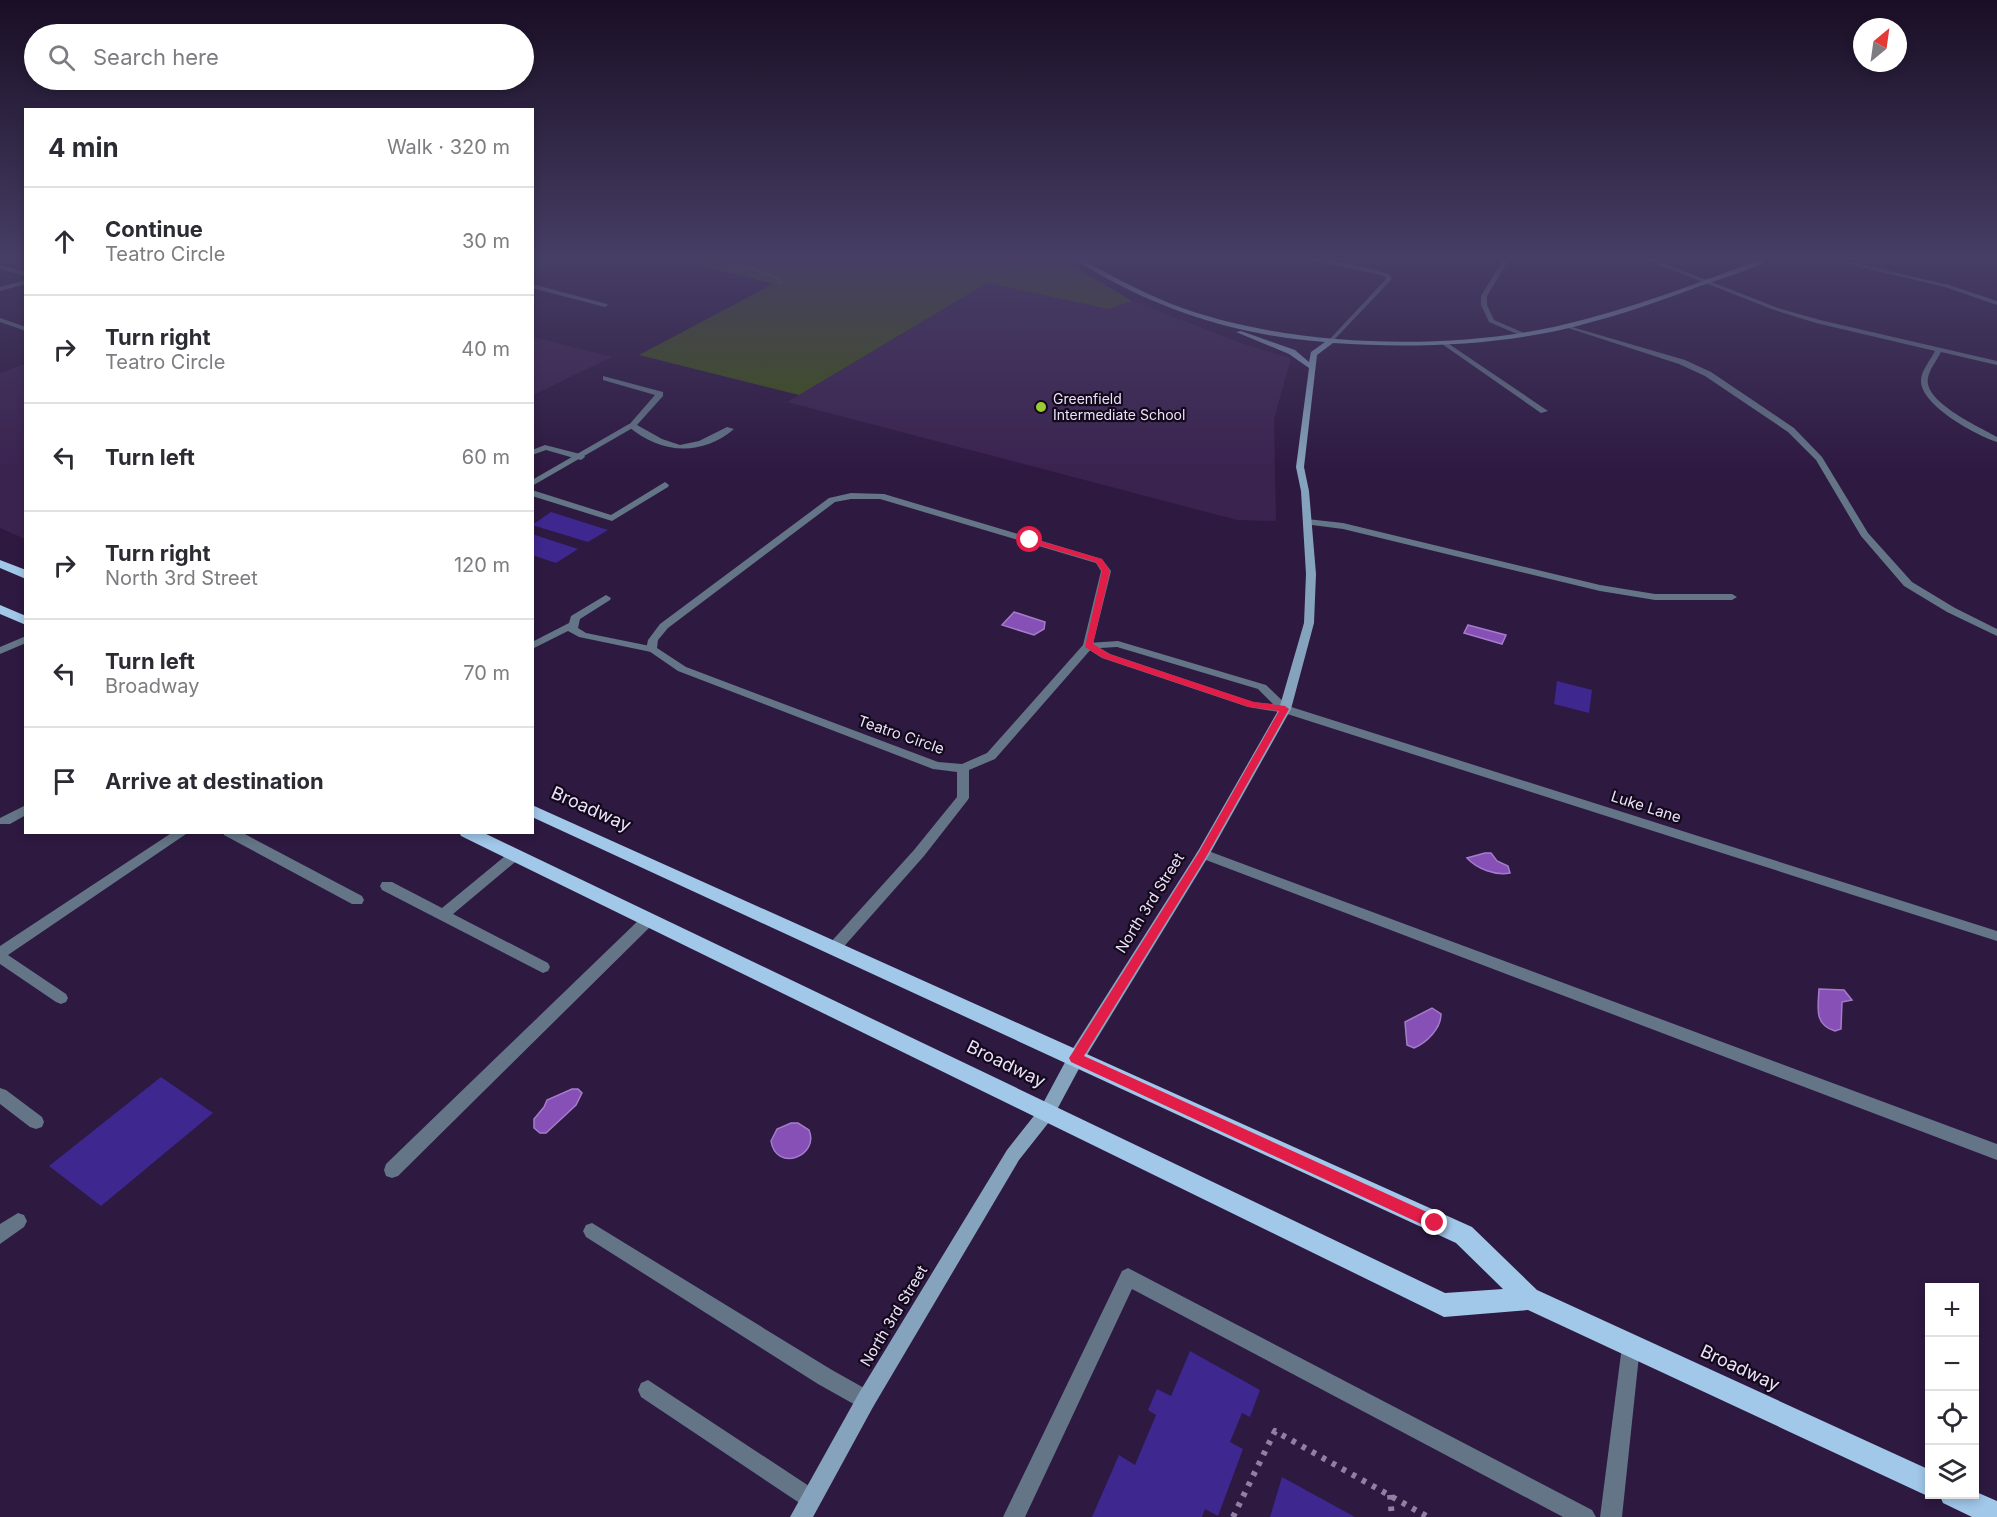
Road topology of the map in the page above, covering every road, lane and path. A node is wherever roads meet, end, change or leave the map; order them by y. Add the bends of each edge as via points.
1 (1232, 329) edge
2 (1253, 329) edge
3 (1342, 329) edge
4 (1510, 329) edge
5 (1551, 329) edge
6 (1576, 329) edge
7 (1847, 329) edge
8 (1522, 334) junction
9 (1331, 341) junction
10 (1444, 343) junction
11 (1939, 350) junction
12 (1997, 363) edge
13 (1312, 367) junction
14 (606, 378) dead end
15 (1544, 411) dead end
16 (632, 426) junction
17 (730, 429) dead end
18 (1997, 440) edge
19 (534, 452) edge
20 (580, 457) junction
21 (534, 483) edge
22 (665, 485) dead end
23 (534, 494) edge
24 (1307, 522) junction
25 (0, 564) edge
26 (24, 574) edge
27 (1732, 597) dead end
28 (606, 598) dead end
29 (0, 609) edge
30 (24, 620) edge
31 (574, 624) junction
32 (1997, 633) edge
33 (24, 640) edge
34 (534, 645) edge
35 (1088, 645) junction
36 (651, 649) junction
37 (0, 652) edge
38 (1285, 709) junction
39 (963, 768) junction
40 (24, 809) edge
41 (534, 811) edge
42 (4, 821) dead end
43 (180, 834) edge
44 (233, 834) edge
45 (471, 834) edge
46 (1203, 854) junction
47 (515, 855) junction
48 (387, 886) dead end
49 (357, 900) dead end
50 (443, 915) junction
51 (648, 920) junction
52 (1997, 936) edge
53 (835, 947) junction
54 (0, 955) edge
55 (543, 967) dead end
56 (61, 998) dead end
57 (1076, 1058) junction
58 (0, 1095) edge
59 (1047, 1112) junction
60 (36, 1122) dead end
61 (1997, 1152) edge
62 (392, 1170) dead end
63 (18, 1221) dead end
64 (591, 1231) dead end
65 (0, 1235) edge
66 (1529, 1298) junction
67 (1631, 1346) junction
68 (648, 1390) dead end
69 (866, 1400) junction
70 (1925, 1482) edge
71 (1390, 1494) junction
72 (811, 1499) junction
73 (1963, 1499) edge
74 (1997, 1515) edge
75 (801, 1517) edge
76 (1014, 1517) edge
77 (1233, 1517) edge
78 (1392, 1517) edge
79 (1428, 1517) edge
80 (1585, 1517) edge
81 (1611, 1517) edge

1 - 13 main road via 1292,352
2 - 9 main road
3 - 9 street, North 3rd Street
4 - 8 street
5 - 8 main road
6 - 32 street via 1708,374 1791,430 1819,459 1864,534 1908,584
7 - 11 street
8 - 10 main road
9 - 10 main road
9 - 13 main road, North 3rd Street via 1314,354
10 - 15 street
11 - 12 street
11 - 18 street via 1924,378 1927,391 1948,411
13 - 24 main road, North 3rd Street via 1300,467
14 - 16 street via 660,394
16 - 17 street via 672,447 702,444
16 - 20 street
19 - 20 street via 545,447
20 - 21 street
22 - 23 street via 612,519
24 - 27 street via 1343,526 1600,588 1656,597
24 - 38 main road, North 3rd Street via 1309,623
25 - 26 main road
28 - 31 street via 575,618
29 - 30 main road
31 - 34 street
31 - 36 street via 572,628 582,635
33 - 37 street
35 - 36 street, Teatro Circle via 1106,571 1099,561 881,496 851,496 832,500 664,626
35 - 38 street, Luke Lane via 1106,656 1252,705
35 - 38 street via 1118,644 1215,671 1263,687
35 - 39 street, Teatro Circle via 992,756
36 - 39 street, Teatro Circle via 682,669 820,722 938,766
38 - 46 main road, North 3rd Street
38 - 52 street, Luke Lane
39 - 53 street via 963,798 919,854
40 - 42 street
41 - 53 main road, Broadway
43 - 54 street
44 - 49 street
45 - 47 main road, Broadway
46 - 57 main road, North 3rd Street
46 - 61 street
47 - 50 street
47 - 51 main road, Broadway
48 - 50 street
50 - 55 street
51 - 59 main road, Broadway
51 - 62 street
53 - 57 main road, Broadway
54 - 56 street
57 - 59 main road, North 3rd Street
57 - 66 main road, Broadway via 1464,1235
58 - 60 street
59 - 66 main road, Broadway via 1444,1305
59 - 69 main road, North 3rd Street via 1013,1155
63 - 65 street
64 - 69 street
66 - 67 main road, Broadway
67 - 70 main road, Broadway
67 - 81 street
68 - 72 street
69 - 72 main road, North 3rd Street
71 - 77 path via 1275,1431
71 - 78 path
71 - 79 path
72 - 75 main road, North 3rd Street
73 - 74 main road
76 - 80 street via 1128,1277

